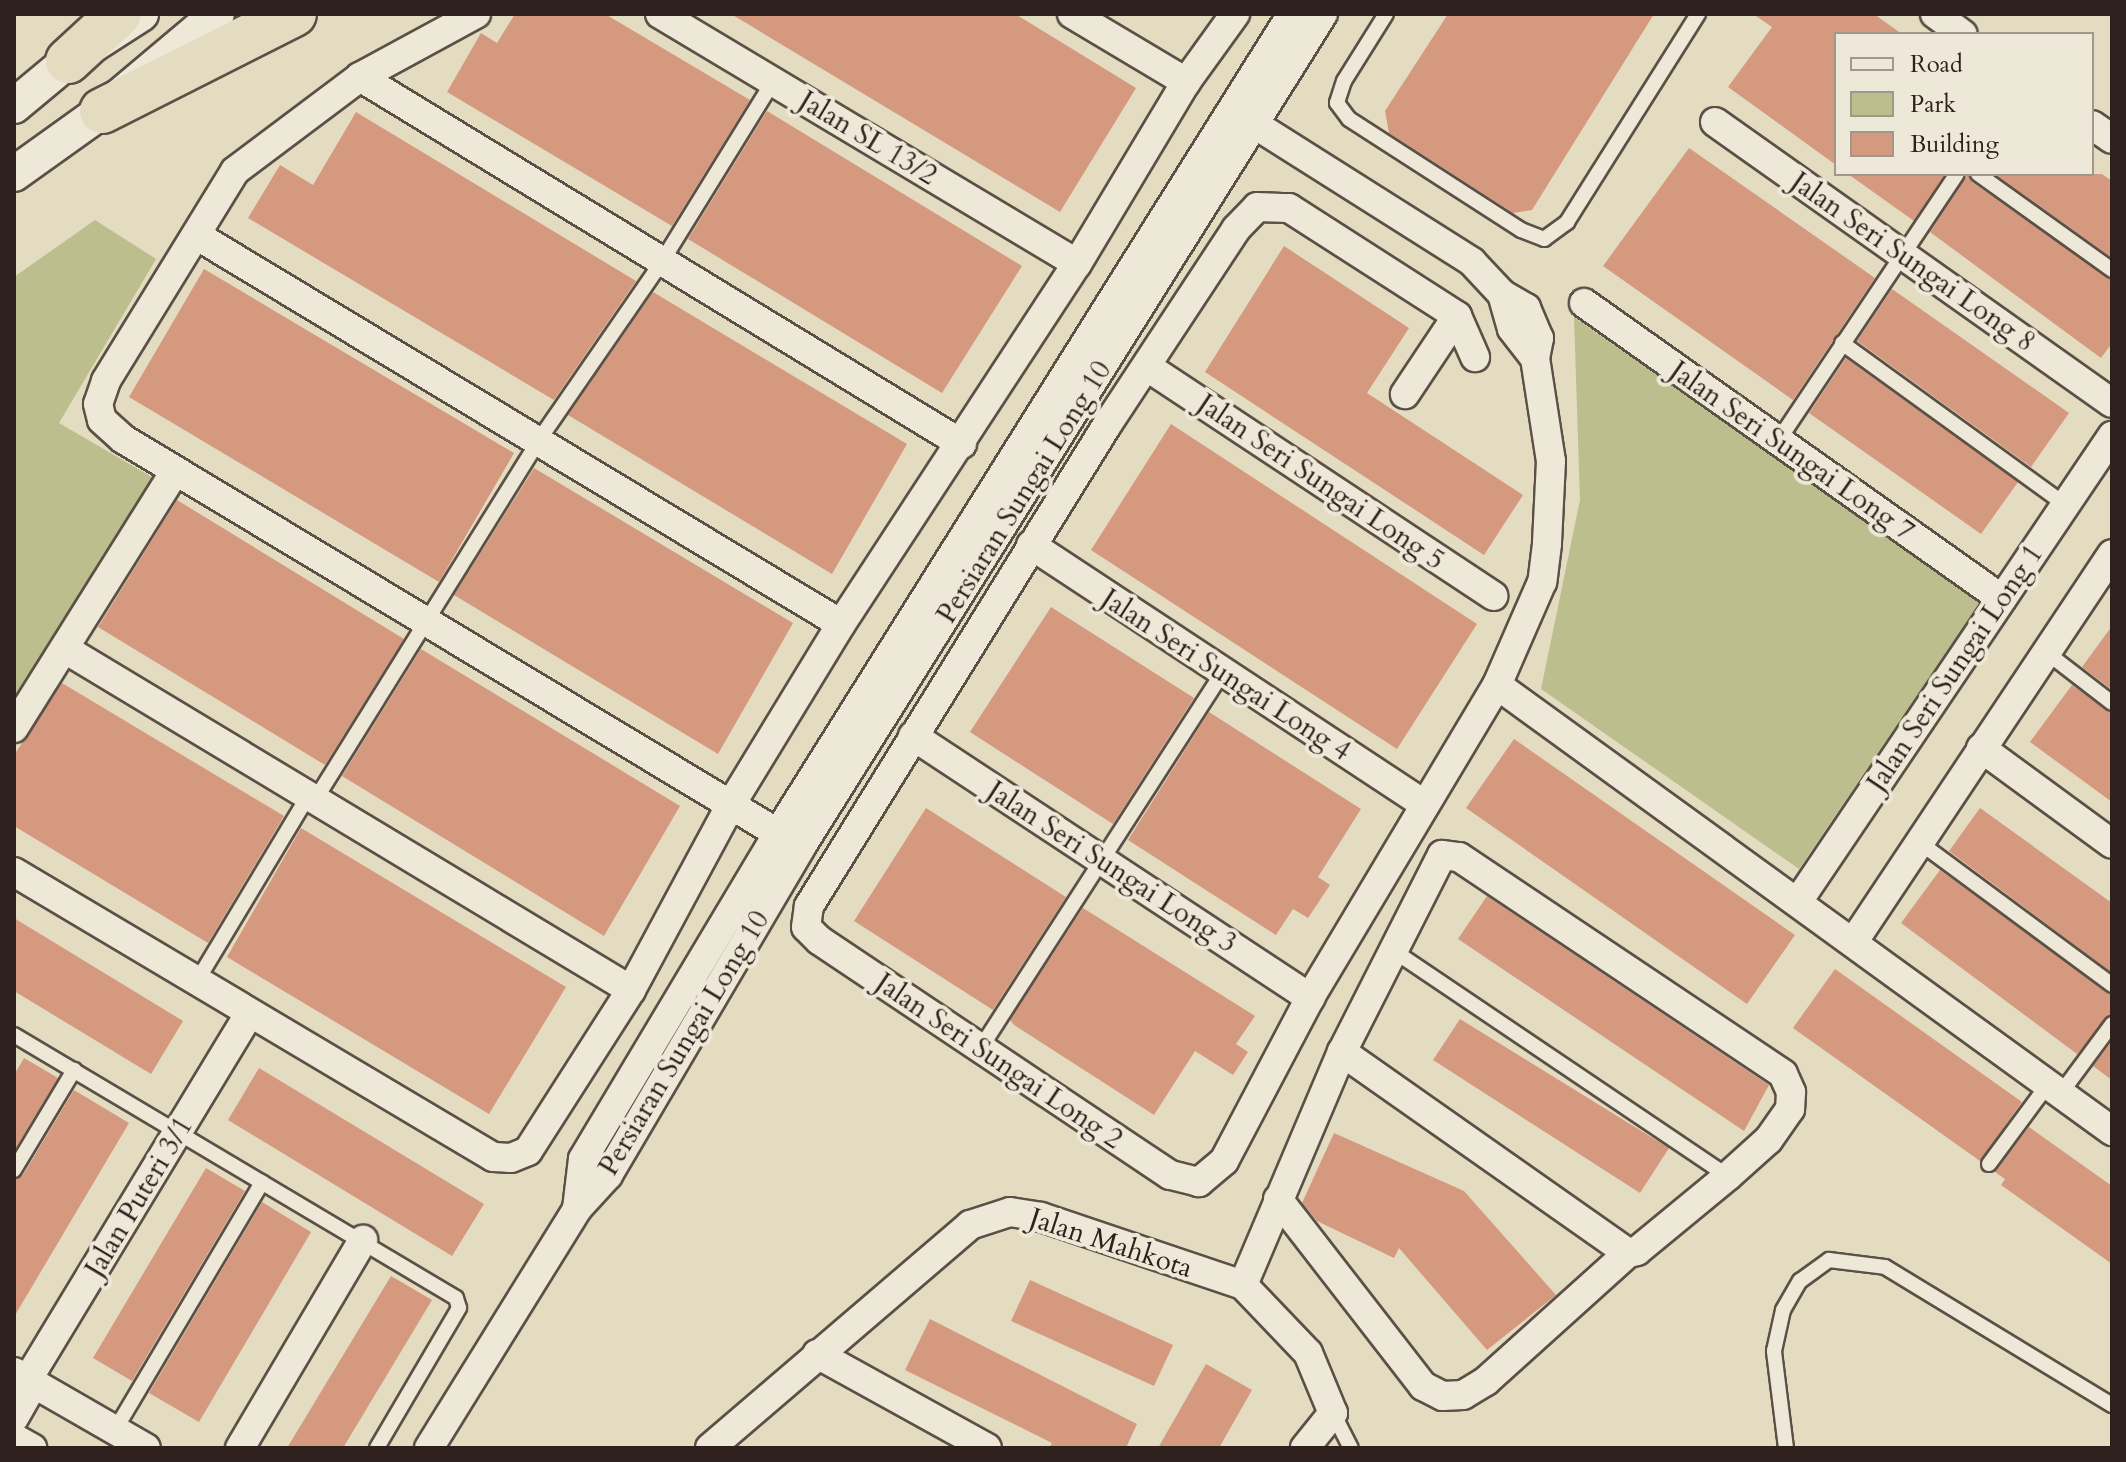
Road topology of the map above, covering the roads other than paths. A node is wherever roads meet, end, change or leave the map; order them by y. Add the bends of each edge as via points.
1 (119, 14) edge
2 (141, 14) edge
3 (217, 14) edge
4 (294, 14) edge
5 (476, 14) edge
6 (660, 14) edge
7 (1072, 14) edge
8 (1235, 14) edge
9 (1292, 14) edge
10 (1323, 14) edge
11 (1385, 14) edge
12 (1698, 14) edge
13 (1935, 14) edge
14 (1960, 32) edge
15 (68, 61) junction
16 (360, 77) junction
17 (773, 82) junction
18 (1186, 82) junction
19 (14, 106) edge
20 (102, 111) junction
21 (1244, 118) junction
22 (1715, 122) dead end
23 (2094, 126) edge
24 (2112, 139) edge
25 (14, 174) edge
26 (1956, 176) edge
27 (1981, 176) edge
28 (196, 235) junction
29 (1902, 255) junction
30 (661, 263) junction
31 (1077, 264) junction
32 (2112, 270) edge
33 (1584, 303) dead end
34 (1457, 316) junction
35 (1842, 343) junction
36 (1475, 357) dead end
37 (1149, 368) junction
38 (1405, 394) dead end
39 (2112, 403) edge
40 (2112, 436) edge
41 (539, 440) junction
42 (1778, 441) junction
43 (962, 444) junction
44 (175, 471) junction
45 (2066, 505) junction
46 (1031, 545) junction
47 (2110, 562) edge
48 (1493, 596) dead end
49 (2002, 599) junction
50 (425, 621) junction
51 (841, 624) junction
52 (65, 649) junction
53 (2046, 652) junction
54 (1223, 672) junction
55 (1497, 685) junction
56 (2112, 703) edge
57 (14, 728) edge
58 (913, 736) junction
59 (1981, 748) junction
60 (312, 798) junction
61 (1422, 803) junction
62 (730, 806) junction
63 (790, 840) junction
64 (1919, 842) junction
65 (2112, 844) edge
66 (1102, 861) junction
67 (14, 872) edge
68 (1799, 900) junction
69 (1854, 941) junction
70 (1394, 951) junction
71 (197, 981) junction
72 (2112, 985) edge
73 (631, 990) junction
74 (1310, 998) junction
75 (250, 1013) junction
76 (2112, 1024) edge
77 (14, 1035) edge
78 (980, 1049) junction
79 (1342, 1052) junction
80 (74, 1070) junction
81 (2055, 1088) junction
82 (2112, 1131) edge
83 (179, 1133) junction
84 (1989, 1164) dead end
85 (14, 1170) edge
86 (1728, 1176) junction
87 (262, 1182) junction
88 (1278, 1199) junction
89 (363, 1240) junction
90 (1628, 1253) junction
91 (1243, 1285) junction
92 (817, 1354) junction
93 (22, 1380) edge
94 (2112, 1405) edge
95 (1333, 1413) junction
96 (14, 1418) edge
97 (115, 1430) junction
98 (14, 1438) edge
99 (32, 1448) edge
100 (146, 1448) edge
101 (240, 1448) edge
102 (377, 1448) edge
103 (429, 1448) edge
104 (710, 1448) edge
105 (987, 1448) edge
106 (1305, 1448) edge
107 (1351, 1448) edge
108 (1786, 1448) edge

1 - 15 highway
2 - 15 street
3 - 20 street
4 - 20 highway
5 - 16 street
6 - 17 street, Jalan SL 13/2
7 - 18 street
8 - 18 street
9 - 21 street, Persiaran Sungai Long 10
10 - 21 street, Persiaran Sungai Long 10
11 - 12 lane via 1344,81 1337,103 1521,230 1544,239 1567,222
13 - 14 street
15 - 19 street
16 - 28 street via 235,171
16 - 30 street
17 - 30 lane
17 - 31 street, Jalan SL 13/2
18 - 31 street
20 - 25 street
21 - 55 street via 1472,262 1502,294 1512,329 1535,358 1551,461 1547,544 1542,582
21 - 63 street, Persiaran Sungai Long 10
22 - 29 street, Jalan Seri Sungai Long 8
23 - 24 street
26 - 29 lane
27 - 32 lane
28 - 41 street
28 - 44 street via 106,381 98,404 102,420 123,439
29 - 35 lane
29 - 39 street, Jalan Seri Sungai Long 8
30 - 41 lane
30 - 43 street
31 - 43 street
33 - 42 street, Jalan Seri Sungai Long 7
34 - 36 street
34 - 37 street via 1289,208 1257,207 1236,229
34 - 38 street
35 - 42 lane
35 - 45 lane
37 - 46 street
37 - 48 street, Jalan Seri Sungai Long 5
40 - 45 street, Jalan Seri Sungai Long 1
41 - 50 lane
41 - 51 street
42 - 49 street, Jalan Seri Sungai Long 7
43 - 51 street
44 - 50 street
44 - 52 street
45 - 49 street, Jalan Seri Sungai Long 1
46 - 54 street, Jalan Seri Sungai Long 4
46 - 58 street
47 - 53 street
49 - 68 street, Jalan Seri Sungai Long 1
50 - 60 lane
50 - 62 street
51 - 62 street
52 - 57 street
52 - 60 street
53 - 56 lane
53 - 59 street
54 - 61 street, Jalan Seri Sungai Long 4
54 - 66 lane
55 - 61 street
55 - 68 street
58 - 66 street, Jalan Seri Sungai Long 3
58 - 78 street, Jalan Seri Sungai Long 2 via 809,906 806,927
59 - 64 street
59 - 65 street
60 - 71 lane
60 - 73 street
61 - 74 street
62 - 63 street
62 - 73 street
63 - 103 street, Persiaran Sungai Long 10 via 608,1175 577,1209
64 - 69 street
64 - 72 lane
66 - 74 street, Jalan Seri Sungai Long 3
66 - 78 lane
67 - 71 street
68 - 69 street
69 - 81 street
70 - 79 street
70 - 86 lane
70 - 86 street via 1438,860 1442,855 1459,857 1770,1065 1783,1074 1791,1092 1790,1109 1768,1140
71 - 75 street
73 - 75 street via 528,1151 511,1158 493,1157
74 - 78 street, Jalan Seri Sungai Long 2 via 1224,1161 1199,1182 1170,1175
75 - 83 street, Jalan Puteri 3/1
76 - 81 lane
77 - 80 lane
79 - 88 street
79 - 90 street
80 - 83 lane
80 - 85 lane
81 - 82 street
81 - 84 lane
83 - 87 lane
83 - 93 street, Jalan Puteri 3/1
86 - 90 street
87 - 89 lane
87 - 97 lane
88 - 90 street via 1423,1386 1443,1396 1463,1395 1486,1381
88 - 91 street
89 - 101 street
89 - 102 lane via 447,1289 459,1308
91 - 92 street, Jalan Mahkota via 1041,1217 1010,1212 970,1225
91 - 95 street, Jalan Mahkota via 1308,1353
92 - 104 street, Jalan Mahkota
92 - 105 street
93 - 96 street, Jalan Puteri 3/1
93 - 97 street
94 - 108 lane via 1885,1267 1829,1260 1800,1281 1783,1310 1774,1351
95 - 106 street
95 - 107 lane
97 - 100 street
98 - 99 street

